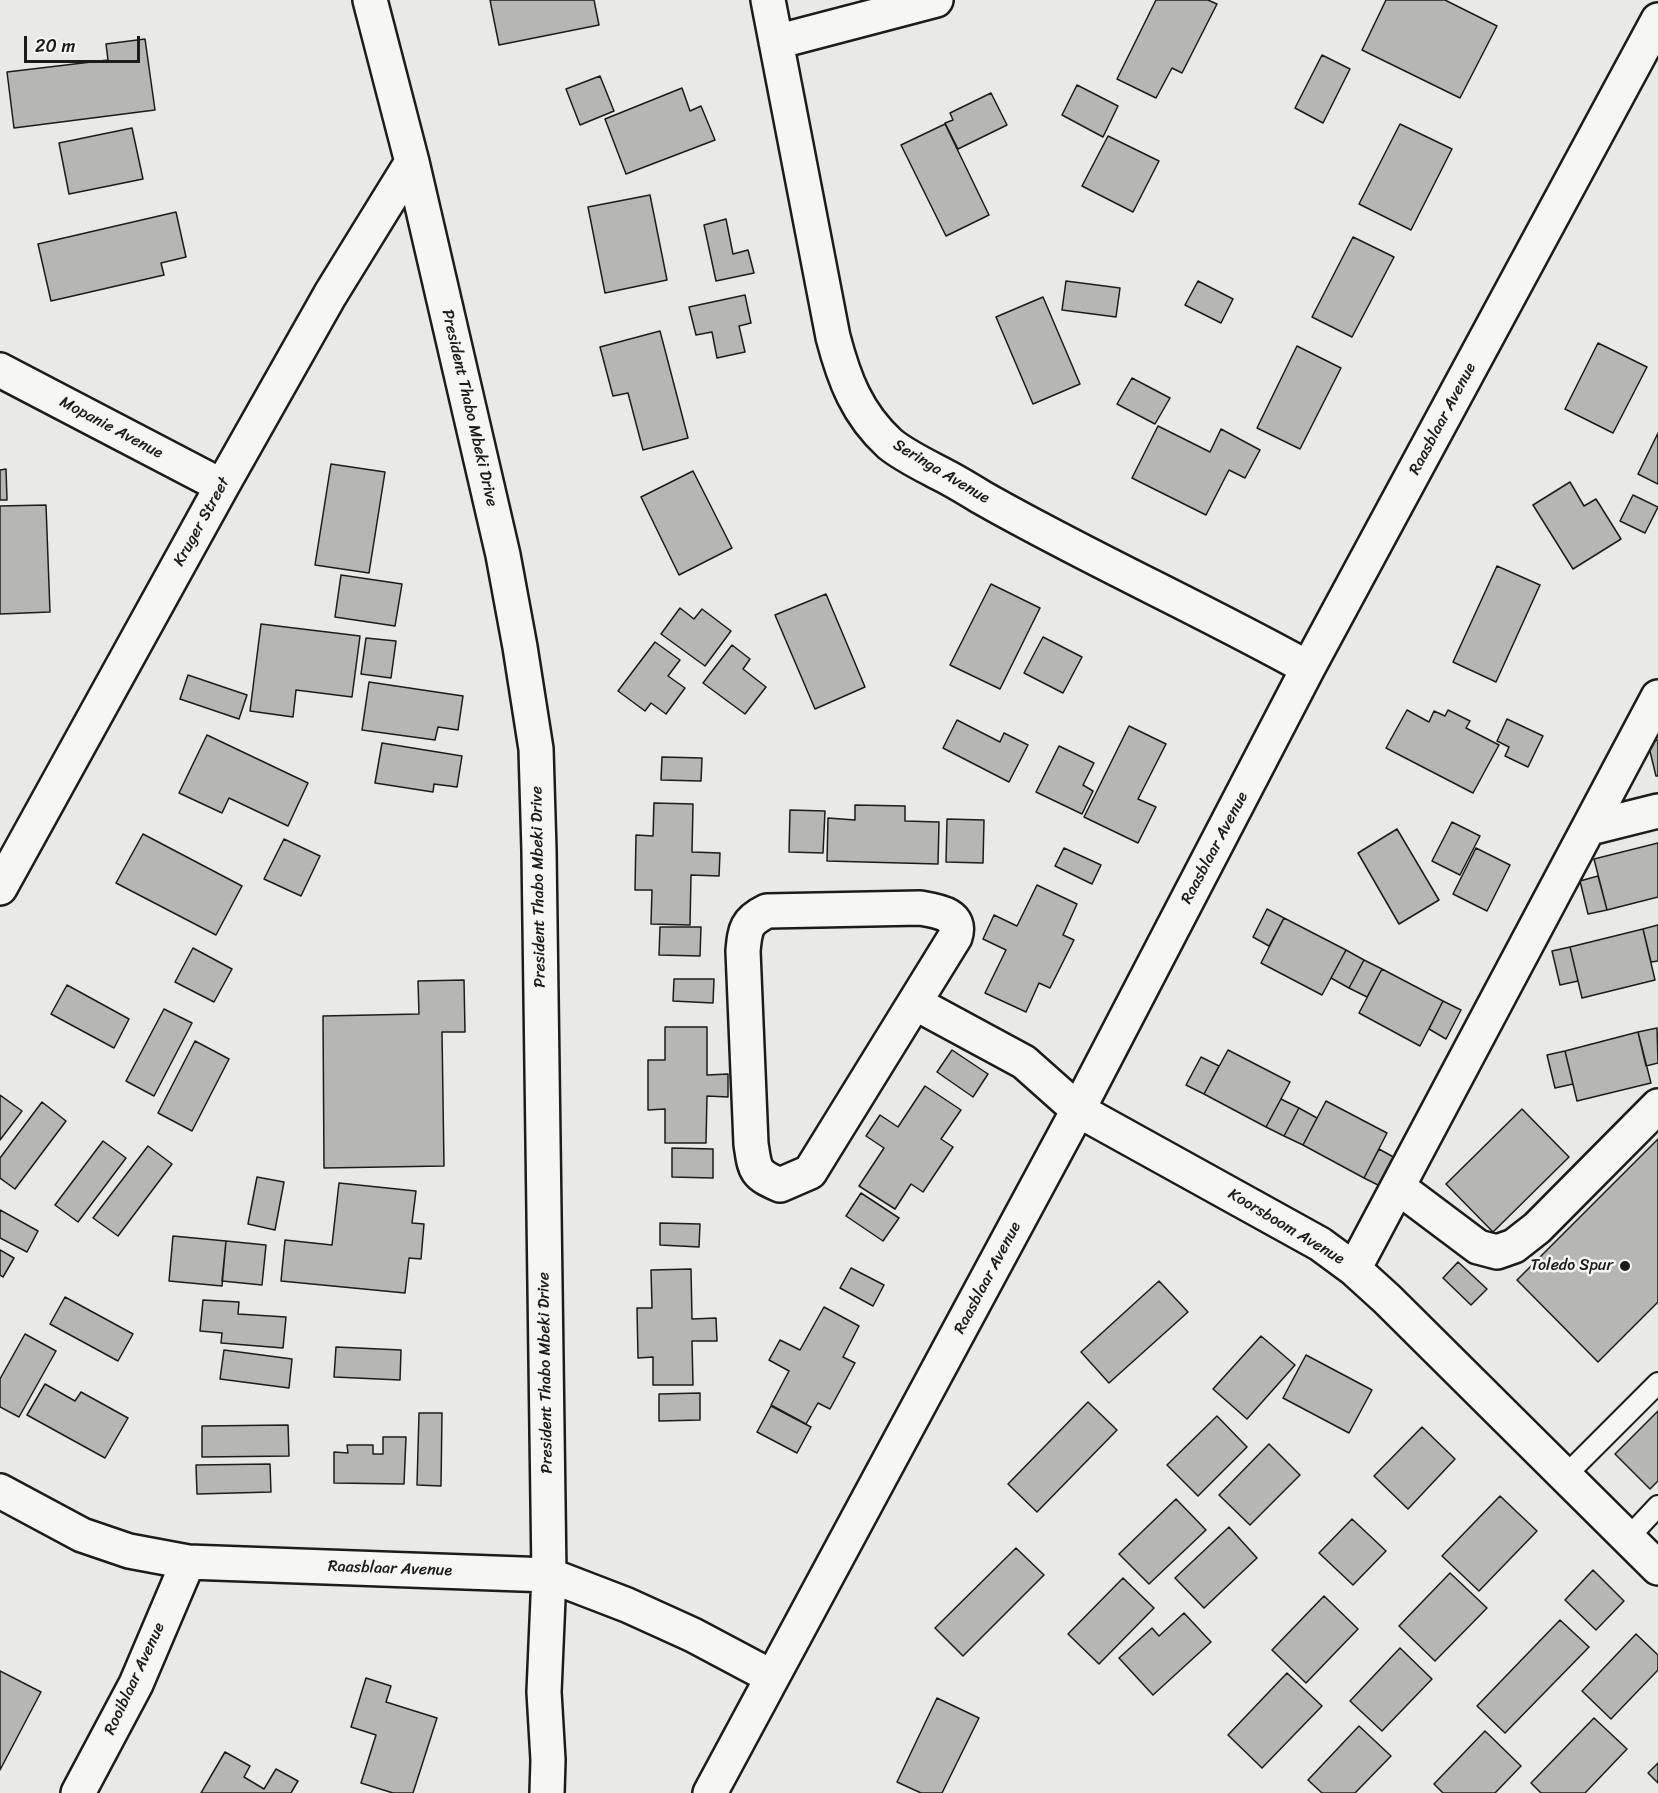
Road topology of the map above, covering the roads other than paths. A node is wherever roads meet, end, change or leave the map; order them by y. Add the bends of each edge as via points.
1 (370, 0) edge
2 (768, 0) edge
3 (936, 0) edge
4 (1658, 20) edge
5 (776, 42) junction
6 (412, 162) junction
7 (0, 370) edge
8 (222, 486) junction
9 (1308, 668) junction
10 (1658, 697) edge
11 (1658, 811) edge
12 (1590, 828) junction
13 (0, 888) edge
14 (915, 1003) junction
15 (1658, 1106) edge
16 (1078, 1110) junction
17 (1398, 1187) junction
18 (1354, 1269) junction
19 (1658, 1383) edge
20 (1565, 1476) junction
21 (0, 1491) edge
22 (1658, 1506) edge
23 (1628, 1538) junction
24 (188, 1562) junction
25 (1658, 1568) edge
26 (549, 1575) junction
27 (772, 1677) junction
28 (78, 1793) edge
29 (547, 1793) edge
30 (710, 1793) edge

1 - 6 street, President Thabo Mbeki Drive
2 - 5 street, Seringa Avenue
3 - 5 street
4 - 9 street, Raasblaar Avenue
5 - 9 street, Seringa Avenue via 838,358 850,392 872,425 914,460
6 - 8 street, Kruger Street via 330,295
6 - 26 street, President Thabo Mbeki Drive via 502,555 536,749
7 - 8 street, Mopanie Avenue
8 - 13 street, Kruger Street
9 - 16 street, Raasblaar Avenue
10 - 12 street
11 - 12 street
12 - 17 street
14 - 14 street via 810,1172 780,1185 767,1180 755,1169 751,1144 743,951 746,927 767,911 920,908 949,916 958,930 955,938
14 - 16 street, Koorsboom Avenue via 1024,1062
15 - 17 street via 1537,1228 1514,1246 1497,1252 1478,1247
16 - 18 street, Koorsboom Avenue via 1320,1244
16 - 27 street, Raasblaar Avenue
17 - 18 street
18 - 20 street, Koorsboom Avenue
19 - 20 lane
20 - 23 street, Koorsboom Avenue
21 - 24 street, Raasblaar Avenue via 82,1535 129,1551
22 - 23 lane
23 - 25 street, Koorsboom Avenue
24 - 26 street, Raasblaar Avenue
24 - 28 street, Rooiblaar Avenue via 136,1684
26 - 27 street, Raasblaar Avenue via 674,1626
26 - 29 street, President Thabo Mbeki Drive via 544,1692
27 - 30 street, Raasblaar Avenue

